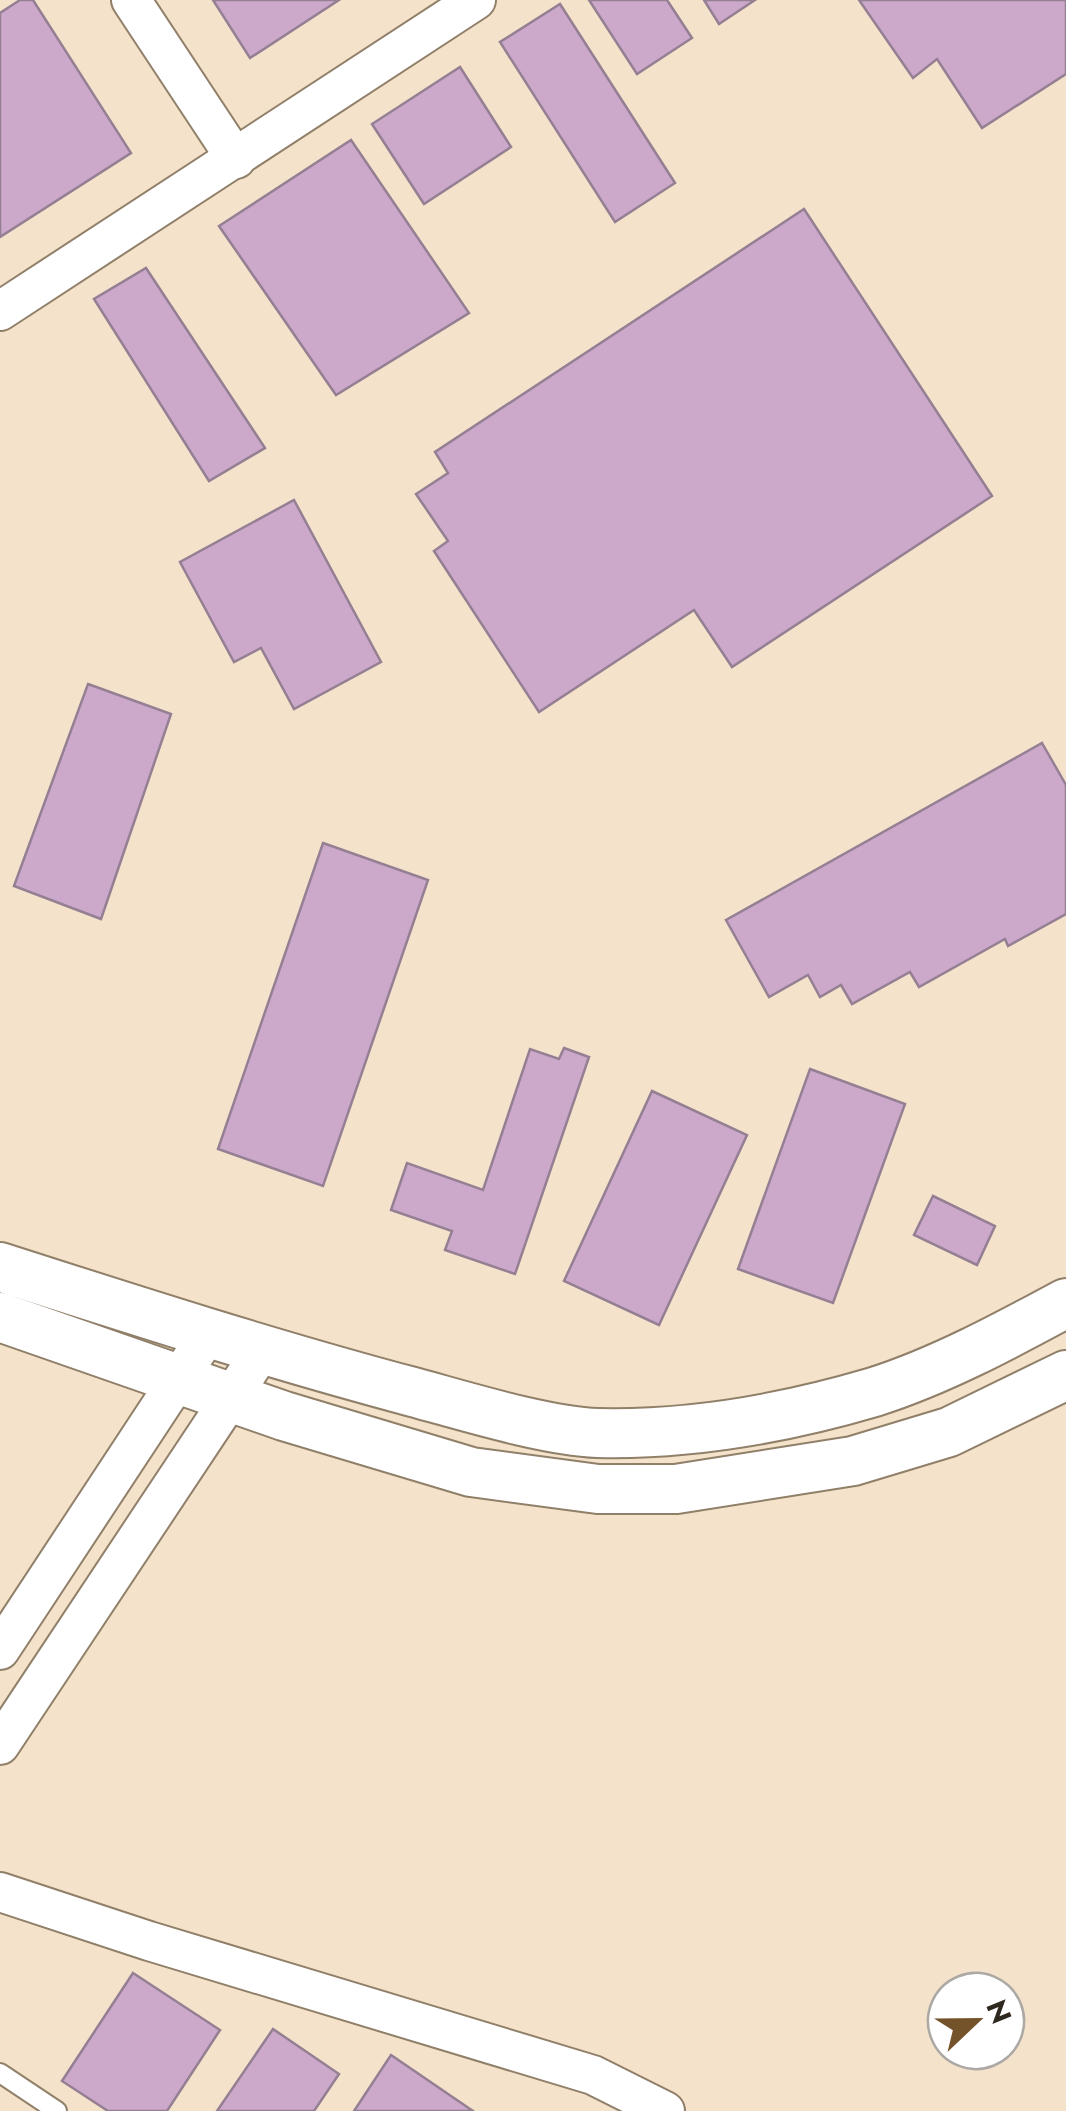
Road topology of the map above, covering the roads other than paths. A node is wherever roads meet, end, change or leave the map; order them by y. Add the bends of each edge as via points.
1 (132, 0) edge
2 (476, 0) edge
3 (236, 159) junction
4 (0, 311) edge
5 (0, 1267) edge
6 (1066, 1303) edge
7 (0, 1317) edge
8 (208, 1334) junction
9 (261, 1352) junction
10 (1066, 1375) edge
11 (180, 1378) junction
12 (232, 1397) junction
13 (0, 1650) edge
14 (0, 1745) edge
15 (0, 1892) edge
16 (0, 2073) edge
17 (56, 2111) edge
18 (665, 2111) edge

1 - 3 street
2 - 3 street
3 - 4 street
5 - 8 street
6 - 9 street via 873,1392 764,1418 664,1432 547,1424
7 - 11 street
8 - 9 street
8 - 11 street
9 - 12 street
10 - 12 street via 949,1432 853,1462 676,1489 598,1490 471,1472
11 - 12 street
11 - 13 street
12 - 14 street
15 - 18 street via 593,2075
16 - 17 lane

